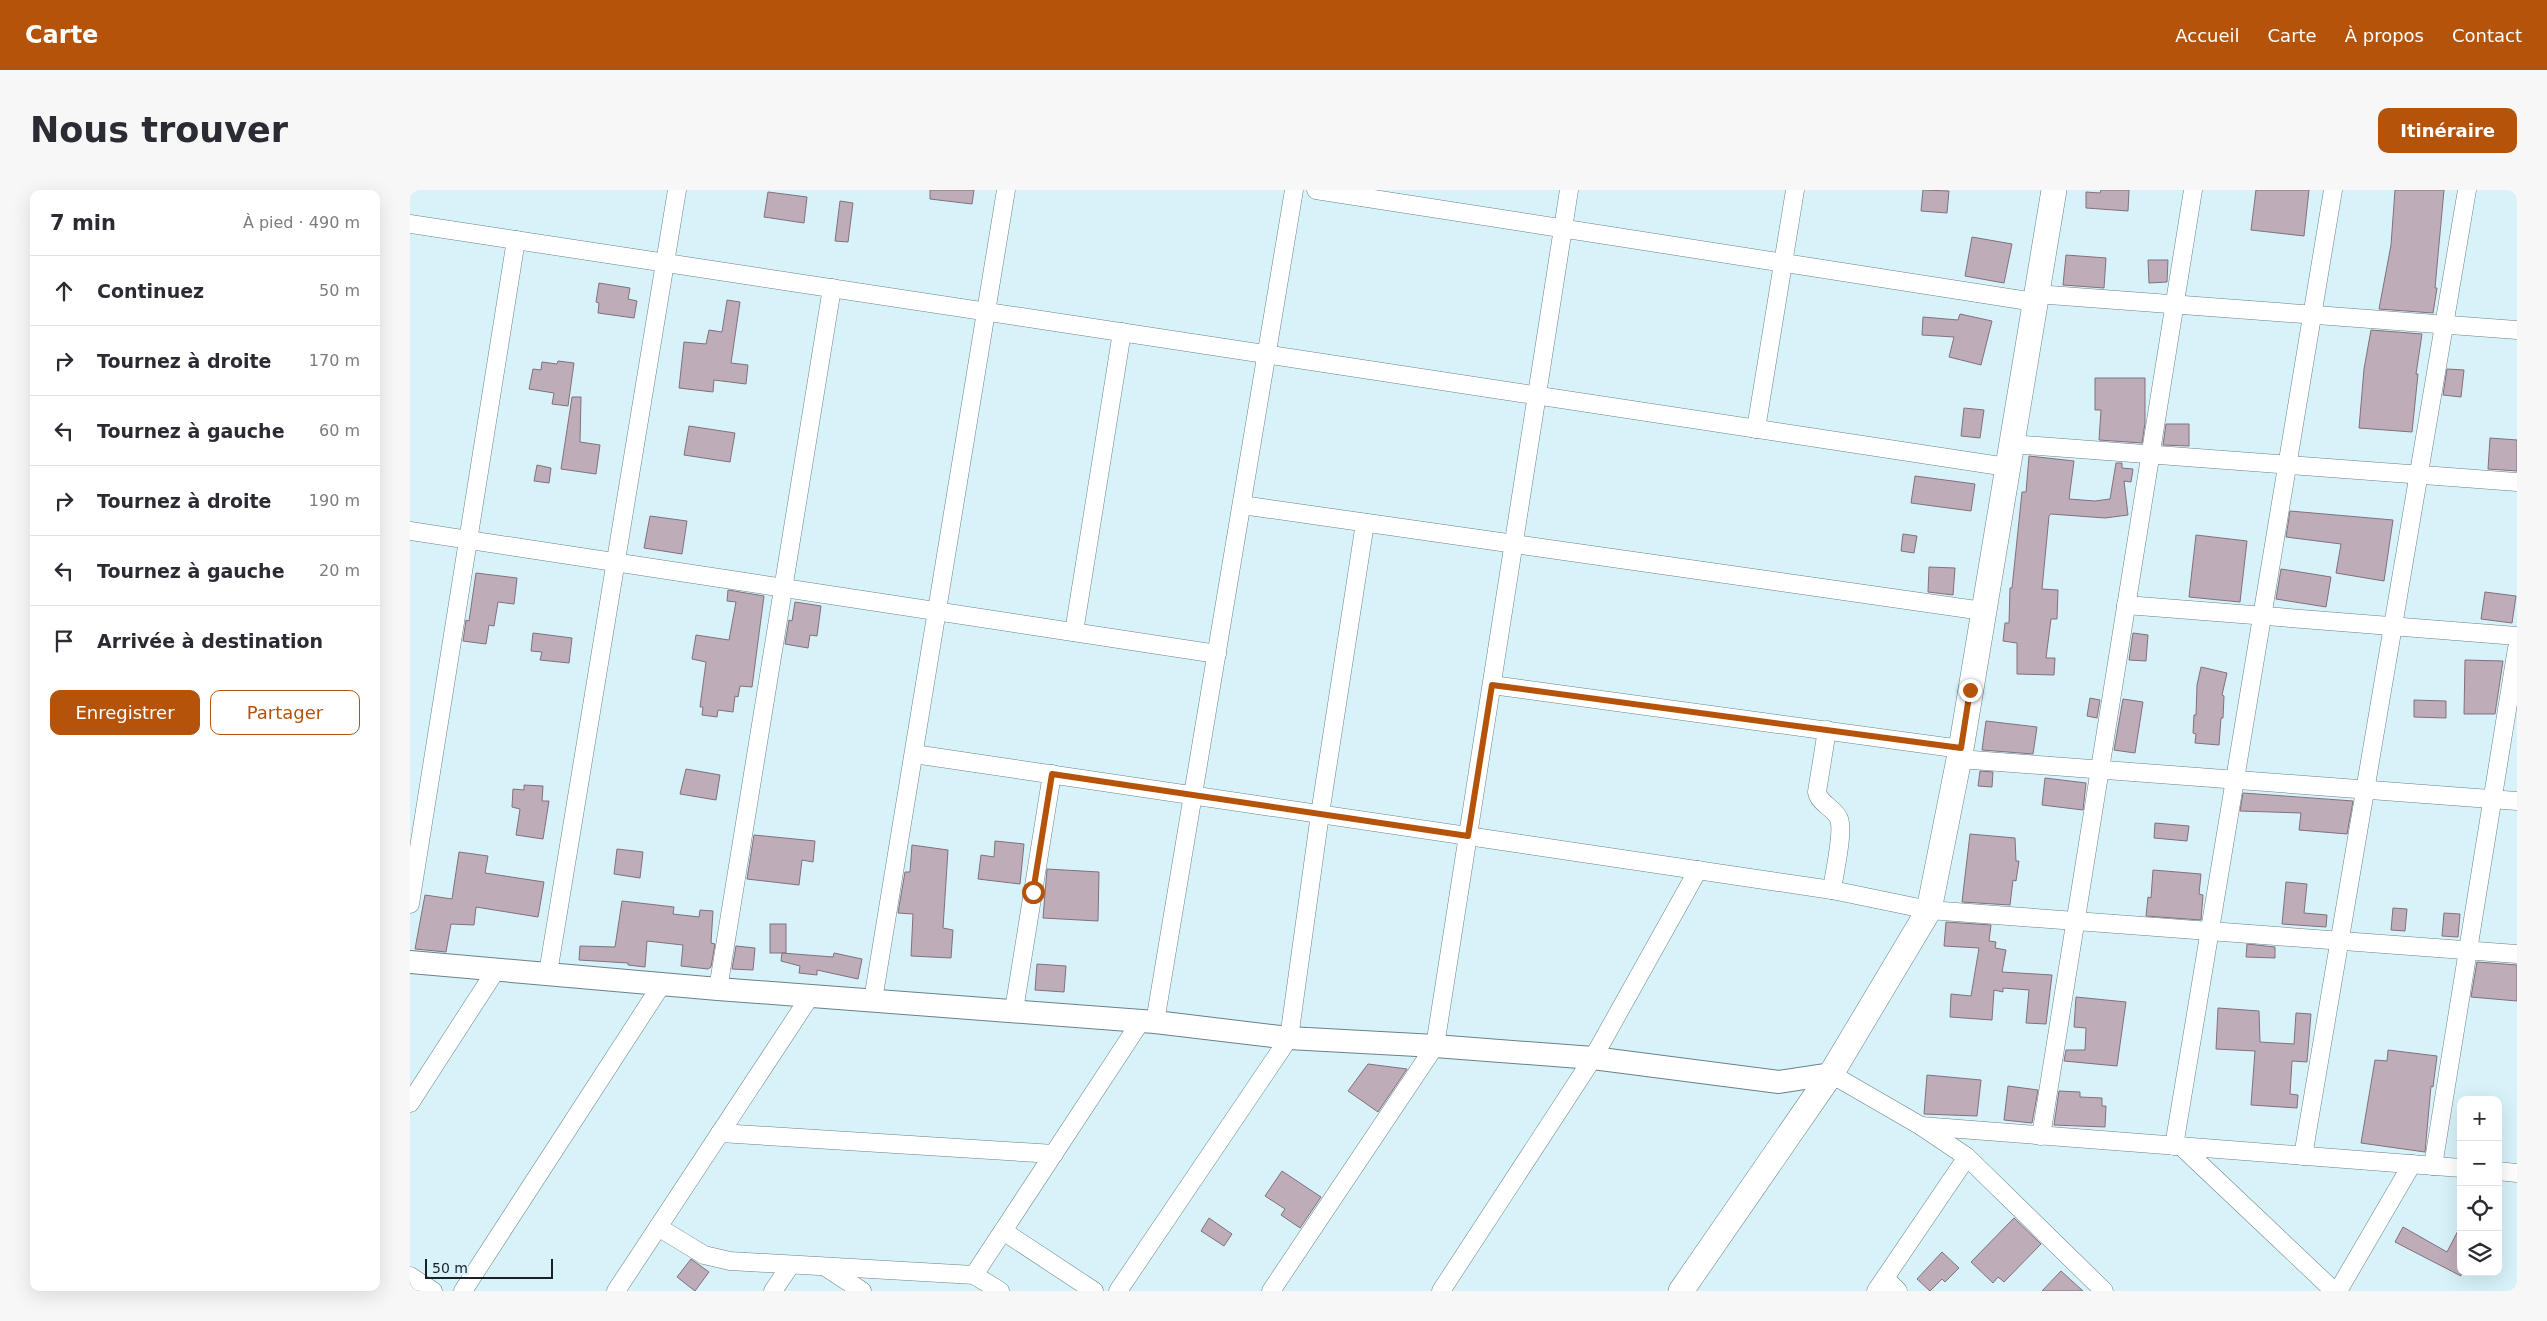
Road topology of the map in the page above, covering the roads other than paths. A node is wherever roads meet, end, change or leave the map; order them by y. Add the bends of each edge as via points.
1 (677, 190) edge
2 (1006, 190) edge
3 (1294, 190) edge
4 (1316, 190) edge
5 (1569, 190) edge
6 (1795, 190) edge
7 (2054, 190) edge
8 (2193, 190) edge
9 (2333, 190) edge
10 (2466, 190) edge
11 (410, 224) edge
12 (1563, 229) junction
13 (516, 240) junction
14 (665, 262) junction
15 (1783, 263) junction
16 (832, 288) junction
17 (2035, 298) junction
18 (2174, 306) junction
19 (986, 312) junction
20 (2312, 315) junction
21 (2444, 325) junction
22 (2517, 330) edge
23 (1122, 332) junction
24 (1267, 354) junction
25 (1537, 395) junction
26 (1756, 428) junction
27 (2009, 455) junction
28 (2150, 456) junction
29 (2287, 466) junction
30 (2418, 475) junction
31 (2517, 482) edge
32 (1242, 505) junction
33 (1365, 523) junction
34 (410, 531) edge
35 (468, 540) junction
36 (1514, 544) junction
37 (616, 562) junction
38 (784, 588) junction
39 (2126, 605) junction
40 (1983, 611) junction
41 (937, 612) junction
42 (2262, 616) junction
43 (2392, 626) junction
44 (1074, 632) junction
45 (2517, 636) edge
46 (2517, 648) edge
47 (1217, 654) junction
48 (1492, 685) junction
49 (1827, 730) junction
50 (914, 754) junction
51 (1960, 754) junction
52 (2100, 770) junction
53 (1052, 774) junction
54 (2235, 780) junction
55 (2365, 790) junction
56 (1193, 795) junction
57 (2493, 799) junction
58 (2517, 801) edge
59 (1320, 814) junction
60 (1468, 836) junction
61 (1698, 870) junction
62 (1832, 890) junction
63 (410, 904) edge
64 (1930, 910) junction
65 (2076, 920) junction
66 (2210, 930) junction
67 (2339, 940) junction
68 (2468, 950) junction
69 (2517, 954) edge
70 (410, 962) edge
71 (496, 970) junction
72 (548, 974) junction
73 (662, 984) junction
74 (718, 989) junction
75 (811, 996) junction
76 (873, 1000) junction
77 (1014, 1010) junction
78 (1148, 1022) junction
79 (1289, 1038) junction
80 (1435, 1046) junction
81 (1593, 1058) junction
82 (1830, 1074) junction
83 (410, 1103) edge
84 (1922, 1126) junction
85 (720, 1133) junction
86 (2041, 1136) junction
87 (2178, 1146) junction
88 (1054, 1154) junction
89 (2302, 1156) junction
90 (1966, 1157) junction
91 (2412, 1164) junction
92 (2433, 1166) junction
93 (2457, 1168) edge
94 (2502, 1171) edge
95 (2517, 1173) edge
96 (658, 1227) junction
97 (1003, 1231) junction
98 (790, 1266) junction
99 (826, 1268) junction
100 (974, 1275) junction
101 (410, 1276) edge
102 (1881, 1284) edge
103 (433, 1291) edge
104 (463, 1291) edge
105 (616, 1291) edge
106 (773, 1291) edge
107 (862, 1291) edge
108 (1000, 1291) edge
109 (1094, 1291) edge
110 (1118, 1291) edge
111 (1271, 1291) edge
112 (1441, 1291) edge
113 (1681, 1291) edge
114 (1898, 1291) edge
115 (2104, 1291) edge
116 (2334, 1291) edge
117 (2338, 1291) edge

1 - 14 street
2 - 19 street
3 - 24 street
4 - 12 street
5 - 12 street
6 - 15 street
7 - 17 main road
8 - 18 street
9 - 20 street
10 - 21 street
11 - 13 street
12 - 15 street
12 - 25 street
13 - 14 street
13 - 35 street
14 - 16 street
14 - 37 street
15 - 17 street
15 - 26 street
16 - 19 street
16 - 38 street
17 - 18 street
17 - 27 main road
18 - 20 street
18 - 28 street
19 - 23 street
19 - 41 street
20 - 21 street
20 - 29 street
21 - 22 street
21 - 30 street
23 - 24 street
23 - 44 street
24 - 25 street
24 - 32 street
25 - 26 street
25 - 36 street
26 - 27 street
27 - 28 street
27 - 40 main road
28 - 29 street
28 - 39 street
29 - 30 street
29 - 42 street
30 - 31 street
30 - 43 street
32 - 33 street
32 - 47 street
33 - 36 street
33 - 59 street
34 - 35 street
35 - 37 street
35 - 63 street
36 - 40 street
36 - 48 street
37 - 38 street
37 - 72 street
38 - 41 street
38 - 74 street
39 - 42 street
39 - 52 street
40 - 51 main road
41 - 44 street
41 - 50 street
42 - 43 street
42 - 54 street
43 - 45 street
43 - 55 street
44 - 47 street
46 - 57 street
47 - 56 street
48 - 49 street
48 - 60 street
49 - 51 street
49 - 62 street via 1817,792 1818,798 1834,811 1840,826
50 - 53 street
50 - 76 street
51 - 52 street
51 - 64 main road
52 - 54 street
52 - 65 street
53 - 56 street
53 - 77 street
54 - 55 street
54 - 66 street
55 - 57 street
55 - 67 street
56 - 59 street
56 - 78 street
57 - 58 street
57 - 68 street
59 - 60 street
59 - 79 street
60 - 61 street
60 - 80 street
61 - 62 street
61 - 81 street
62 - 64 street
64 - 65 street
64 - 82 main road
65 - 66 street
65 - 86 street
66 - 67 street
66 - 87 street
67 - 68 street
67 - 89 street
68 - 69 street
68 - 92 street
70 - 71 street
71 - 72 street
71 - 83 street
72 - 73 street
73 - 74 street
73 - 104 street
74 - 75 street
75 - 76 street
75 - 85 street
76 - 77 street
77 - 78 street
78 - 79 street
78 - 88 street
79 - 80 street
79 - 110 street
80 - 81 street
80 - 111 street
81 - 82 street via 1779,1082
81 - 112 street
82 - 84 street
82 - 113 main road
84 - 86 street
84 - 90 street
85 - 88 street
85 - 96 street
86 - 87 street
87 - 89 street
87 - 116 street
88 - 97 street
89 - 91 street
90 - 102 street
90 - 115 street
91 - 92 street
91 - 117 street
92 - 93 street
94 - 95 street
96 - 98 street via 704,1255
96 - 105 street
97 - 100 street
97 - 109 street
98 - 99 street
98 - 106 street
99 - 100 street
99 - 107 street
100 - 108 street
101 - 103 street
102 - 114 street

